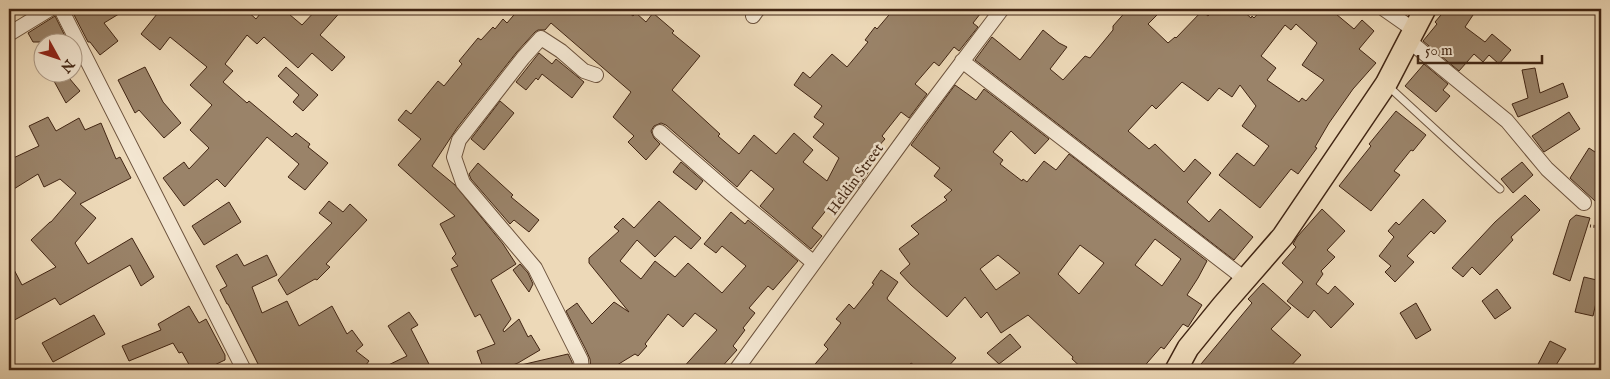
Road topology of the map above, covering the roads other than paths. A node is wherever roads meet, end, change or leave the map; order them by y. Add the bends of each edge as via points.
1 (50, 9) edge
2 (62, 9) edge
3 (1002, 9) edge
4 (1384, 9) edge
5 (1425, 9) edge
6 (9, 34) edge
7 (1411, 35) junction
8 (962, 61) junction
9 (596, 75) dead end
10 (1386, 84) junction
11 (660, 132) dead end
12 (1500, 188) dead end
13 (1584, 203) dead end
14 (814, 263) junction
15 (1245, 279) junction
16 (244, 370) edge
17 (582, 370) edge
18 (736, 370) edge
19 (1176, 370) edge

1 - 6 street
2 - 16 street
3 - 8 street, Heldin Street
4 - 7 street
5 - 7 main road
7 - 10 main road
7 - 13 street via 1507,121 1547,169
8 - 14 street, Heldin Street
8 - 15 street
9 - 17 street via 584,71 541,38 459,140 454,157 463,183 535,268 581,360
10 - 12 lane
10 - 15 main road via 1283,236
11 - 14 street
14 - 18 street, Heldin Street
15 - 19 main road via 1188,348

